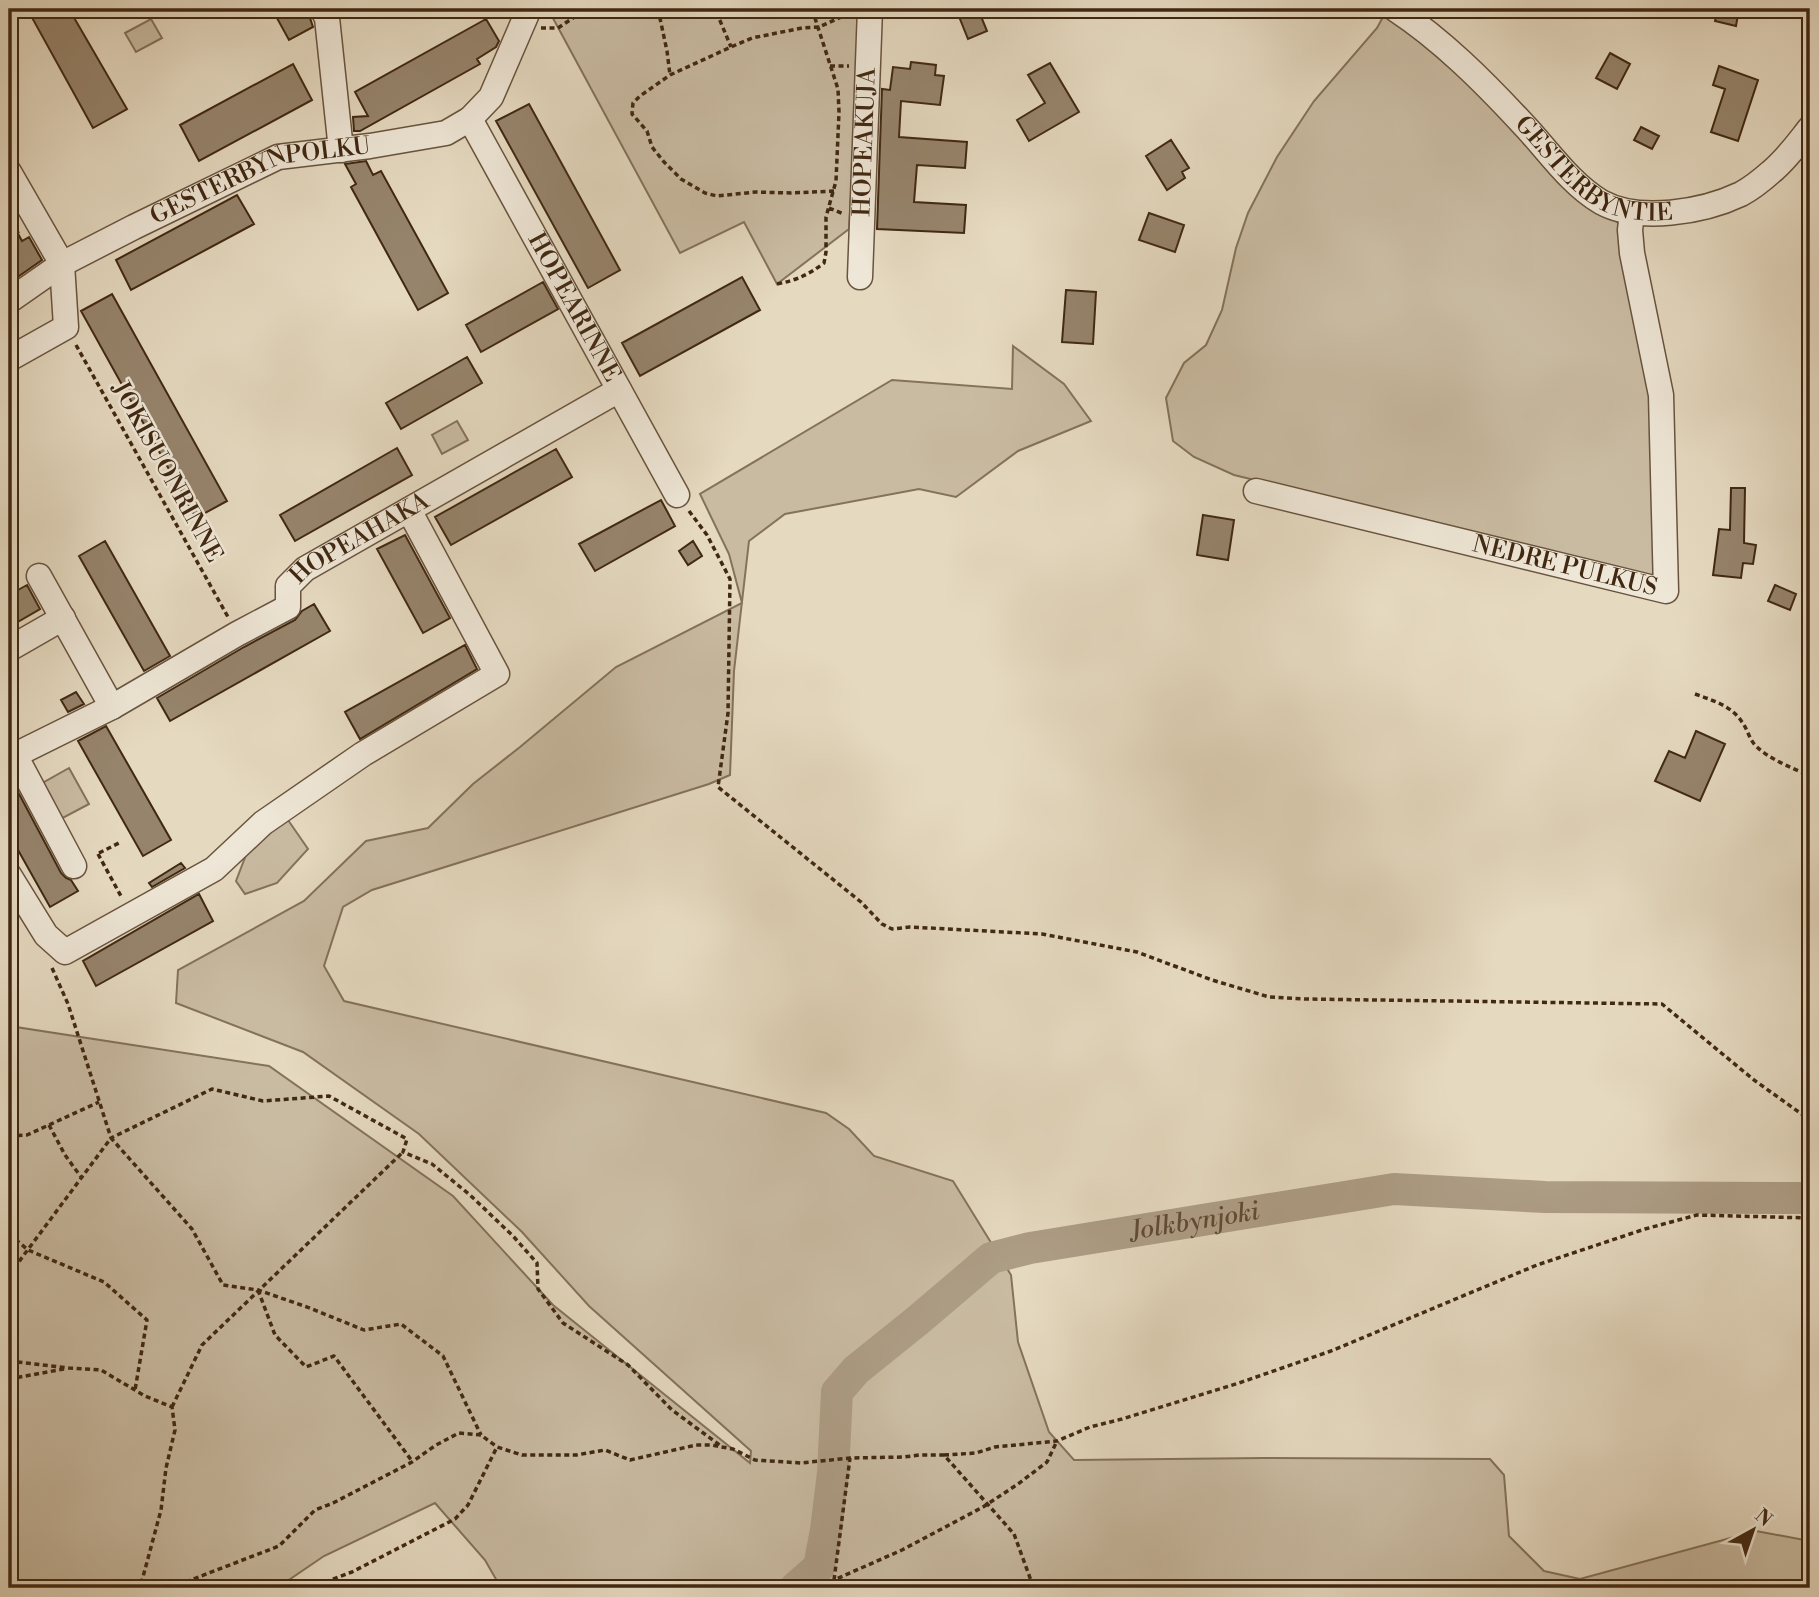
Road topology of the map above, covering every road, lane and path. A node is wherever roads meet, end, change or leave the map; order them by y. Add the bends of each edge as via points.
1 (322, 9) edge
2 (573, 9) edge
3 (592, 9) edge
4 (658, 9) edge
5 (709, 9) edge
6 (812, 9) edge
7 (1395, 9) edge
8 (525, 12) edge
9 (577, 15) junction
10 (870, 16) edge
11 (818, 27) junction
12 (731, 47) junction
13 (670, 75) junction
14 (470, 120) junction
15 (1810, 128) edge
16 (341, 150) junction
17 (9, 172) edge
18 (834, 191) junction
19 (1632, 212) junction
20 (62, 264) junction
21 (860, 277) dead end
22 (777, 284) dead end
23 (9, 301) edge
24 (66, 327) junction
25 (9, 359) edge
26 (619, 390) junction
27 (1256, 491) dead end
28 (677, 495) joint
29 (409, 510) junction
30 (39, 576) dead end
31 (63, 618) junction
32 (237, 634) junction
33 (9, 649) edge
34 (1695, 694) dead end
35 (112, 707) junction
36 (12, 757) edge
37 (1810, 776) edge
38 (119, 843) dead end
39 (74, 866) dead end
40 (9, 876) edge
41 (132, 915) junction
42 (51, 965) dead end
43 (99, 1102) junction
44 (1810, 1120) edge
45 (49, 1125) junction
46 (9, 1136) edge
47 (111, 1138) junction
48 (403, 1152) junction
49 (81, 1178) junction
50 (1810, 1219) edge
51 (9, 1234) edge
52 (28, 1250) junction
53 (9, 1275) edge
54 (258, 1290) junction
55 (9, 1361) edge
56 (69, 1368) junction
57 (9, 1378) edge
58 (135, 1390) junction
59 (172, 1407) junction
60 (481, 1435) junction
61 (1057, 1441) junction
62 (497, 1447) junction
63 (722, 1447) junction
64 (944, 1455) junction
65 (850, 1458) junction
66 (412, 1462) junction
67 (987, 1504) junction
68 (834, 1580) junction
69 (140, 1588) edge
70 (170, 1588) edge
71 (309, 1588) edge
72 (824, 1588) edge
73 (1032, 1588) edge

1 - 16 street via 327,18
2 - 9 path
3 - 9 path
4 - 13 path
5 - 12 path via 716,11
6 - 11 path
7 - 19 street, GESTERBYNTIE via 1466,66 1584,190
8 - 9 path via 541,28 558,28
8 - 14 street, GESTERBYNPOLKU via 491,97
10 - 11 path via 851,13
10 - 21 street, HOPEAKUJA
11 - 12 path via 752,38
11 - 18 path via 838,89
12 - 13 path
13 - 18 path via 639,96 632,114 647,131 652,147 681,179 717,196
14 - 16 street, GESTERBYNPOLKU via 446,133
14 - 26 street, HOPEARINNE
15 - 19 street, GESTERBYNTIE via 1774,170 1742,193 1689,209
16 - 20 street, GESTERBYNPOLKU via 278,157
17 - 20 street
18 - 22 path via 824,263 809,275
19 - 27 street, NEDRE PULKUS via 1632,253 1661,395 1666,591
20 - 23 street, GESTERBYNPOLKU
20 - 24 street
24 - 25 street
24 - 32 path, JOKISUONRINNE
26 - 28 street, HOPEARINNE
26 - 29 street, HOPEAHAKA
28 - 44 path via 707,535 730,579 728,713 718,787 882,924 892,929 1042,934 1137,952 1269,997 1662,1004
29 - 32 street, HOPEAHAKA via 305,569 288,586 288,607
29 - 41 street via 497,674 363,754 263,823 214,869
30 - 31 street
31 - 33 street
31 - 35 street
32 - 35 street, HOPEAHAKA
34 - 37 path via 1734,712 1757,747
35 - 36 street, HOPEAHAKA
36 - 39 street
38 - 41 path via 98,854
40 - 41 street via 46,935 65,953
42 - 43 path
43 - 45 path
43 - 47 path
45 - 46 path via 27,1135
45 - 49 path
47 - 48 path via 212,1089 263,1101 329,1096 407,1139
47 - 49 path
47 - 54 path via 192,1229 223,1284
48 - 54 path
48 - 63 path via 432,1164 513,1236 537,1263 538,1289 562,1323 628,1366 672,1410
49 - 52 path
50 - 61 path via 1698,1215 1645,1229 1537,1265 1331,1351 1090,1426
51 - 52 path
52 - 53 path
52 - 58 path via 104,1282 147,1320
54 - 59 path via 202,1345
54 - 60 path via 364,1330 401,1324 443,1356
54 - 66 path via 275,1335 306,1367 334,1356
55 - 56 path
56 - 57 path
56 - 58 path via 101,1370
58 - 59 path
59 - 69 path via 176,1430
60 - 62 path
60 - 66 path via 459,1433
61 - 64 path
61 - 67 path via 1047,1462
62 - 63 path via 522,1455 605,1450 630,1460 696,1445
62 - 71 path via 468,1505 455,1519 352,1572
63 - 65 path via 755,1460 801,1463
64 - 65 path
64 - 67 path
65 - 68 path
66 - 70 path via 315,1510 279,1546
67 - 68 path
67 - 73 path via 1014,1534
68 - 72 path

